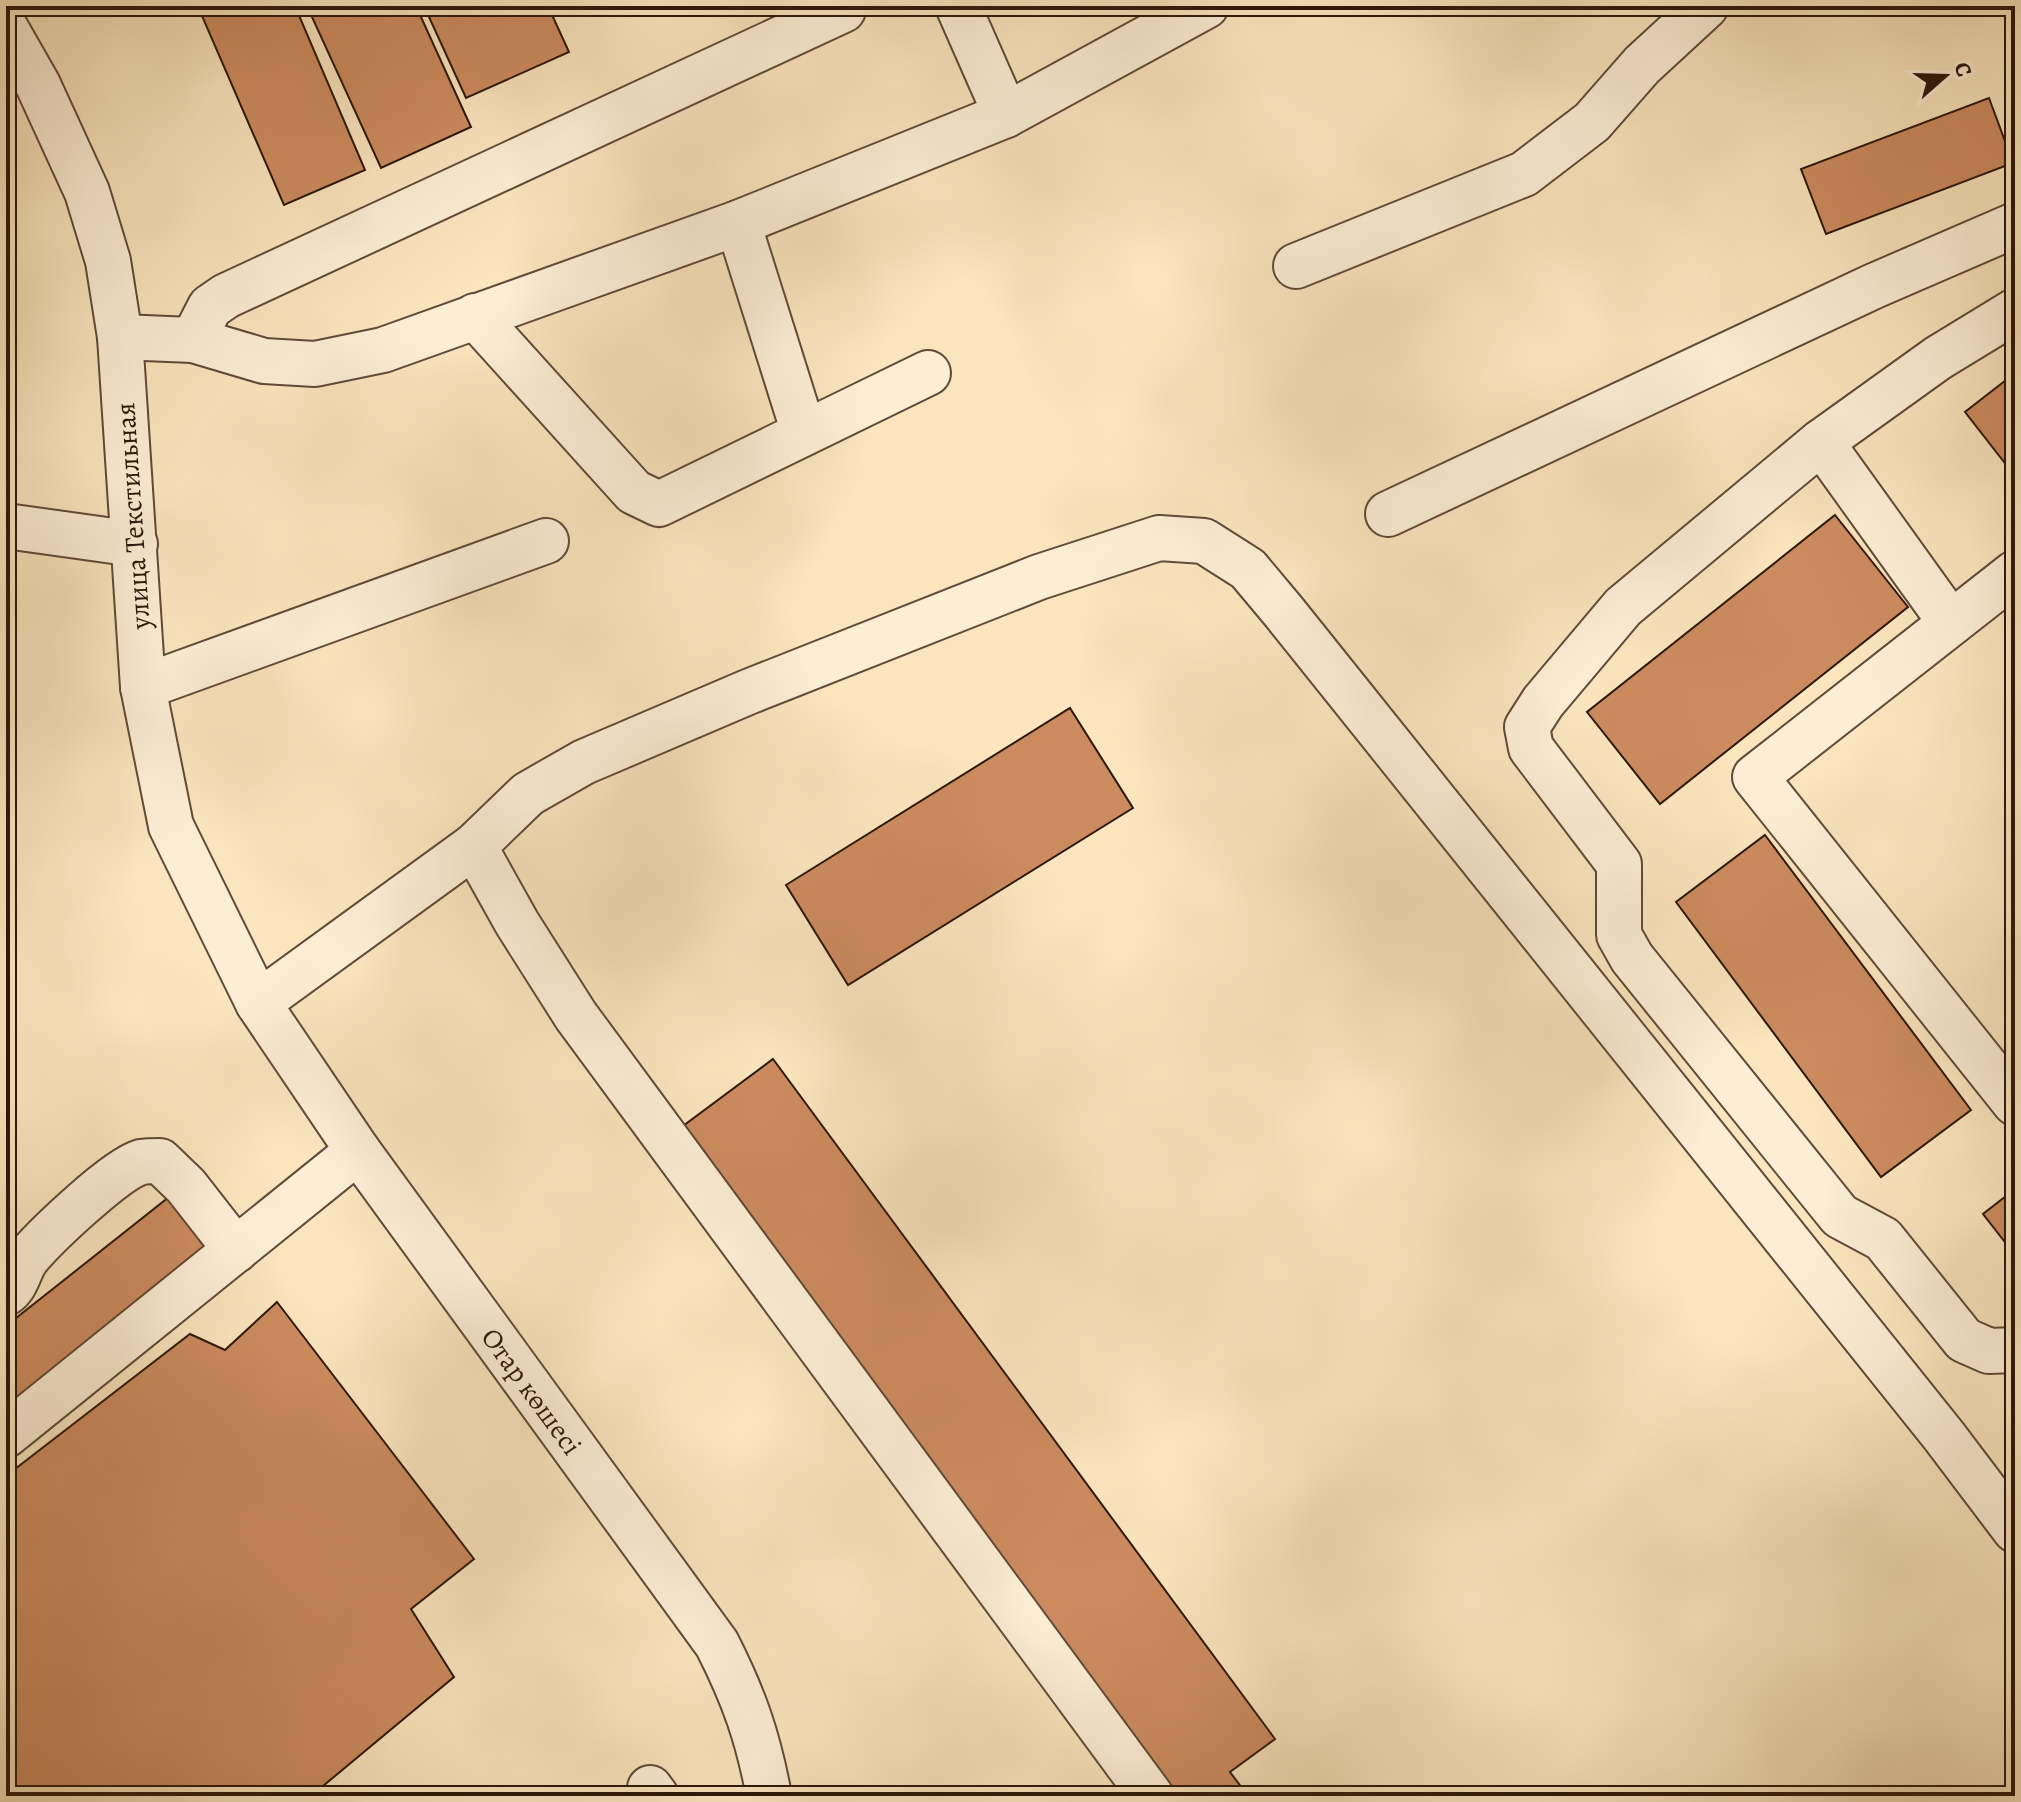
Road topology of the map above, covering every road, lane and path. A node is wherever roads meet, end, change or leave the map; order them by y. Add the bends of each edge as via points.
1 (958, 6) edge
2 (1206, 6) edge
3 (1706, 6) edge
4 (843, 10) dead end
5 (6, 29) edge
6 (1006, 115) junction
7 (738, 223) junction
8 (2015, 225) edge
9 (1296, 266) dead end
10 (2015, 311) edge
11 (475, 316) junction
12 (120, 337) junction
13 (193, 340) junction
14 (928, 373) dead end
15 (804, 433) junction
16 (1821, 442) junction
17 (1388, 514) dead end
18 (6, 526) edge
19 (546, 541) dead end
20 (135, 544) junction
21 (2015, 573) edge
22 (1951, 623) junction
23 (143, 687) junction
24 (474, 846) junction
25 (258, 1003) junction
26 (2015, 1103) edge
27 (358, 1151) junction
28 (236, 1250) junction
29 (6, 1293) edge
30 (2015, 1350) edge
31 (6, 1435) edge
32 (2015, 1530) edge
33 (769, 1796) edge
34 (1151, 1796) edge

1 - 6 street
2 - 6 street
3 - 9 street via 1642,65 1592,122 1524,174
4 - 13 street via 226,296 210,307
5 - 12 street, улица Текстильная via 87,192 108,261
6 - 7 street
7 - 11 street
7 - 15 street
8 - 17 street
10 - 16 street via 1938,358
11 - 13 street via 383,350 315,364 264,361
11 - 15 street via 634,492 659,504
12 - 13 street
12 - 20 street, улица Текстильная
14 - 15 street
16 - 22 street
16 - 30 street via 1623,607 1543,702 1527,727 1531,748 1619,864 1619,935 1632,958 1840,1216 1883,1239 1964,1340 1989,1351
18 - 20 street
19 - 23 street
20 - 23 street, улица Текстильная
21 - 22 street
22 - 26 street via 1755,777
23 - 25 street, улица Текстильная via 171,826
24 - 25 street
24 - 32 street via 528,794 584,762 748,692 1112,551 1159,538 1204,541 1248,569 1284,612
24 - 34 street via 576,1016
25 - 27 street, Отар көшесі
27 - 28 street
27 - 33 street, Отар көшесі via 717,1644 741,1691
28 - 29 street via 160,1161 143,1161 127,1168 65,1220 26,1260
28 - 31 street

